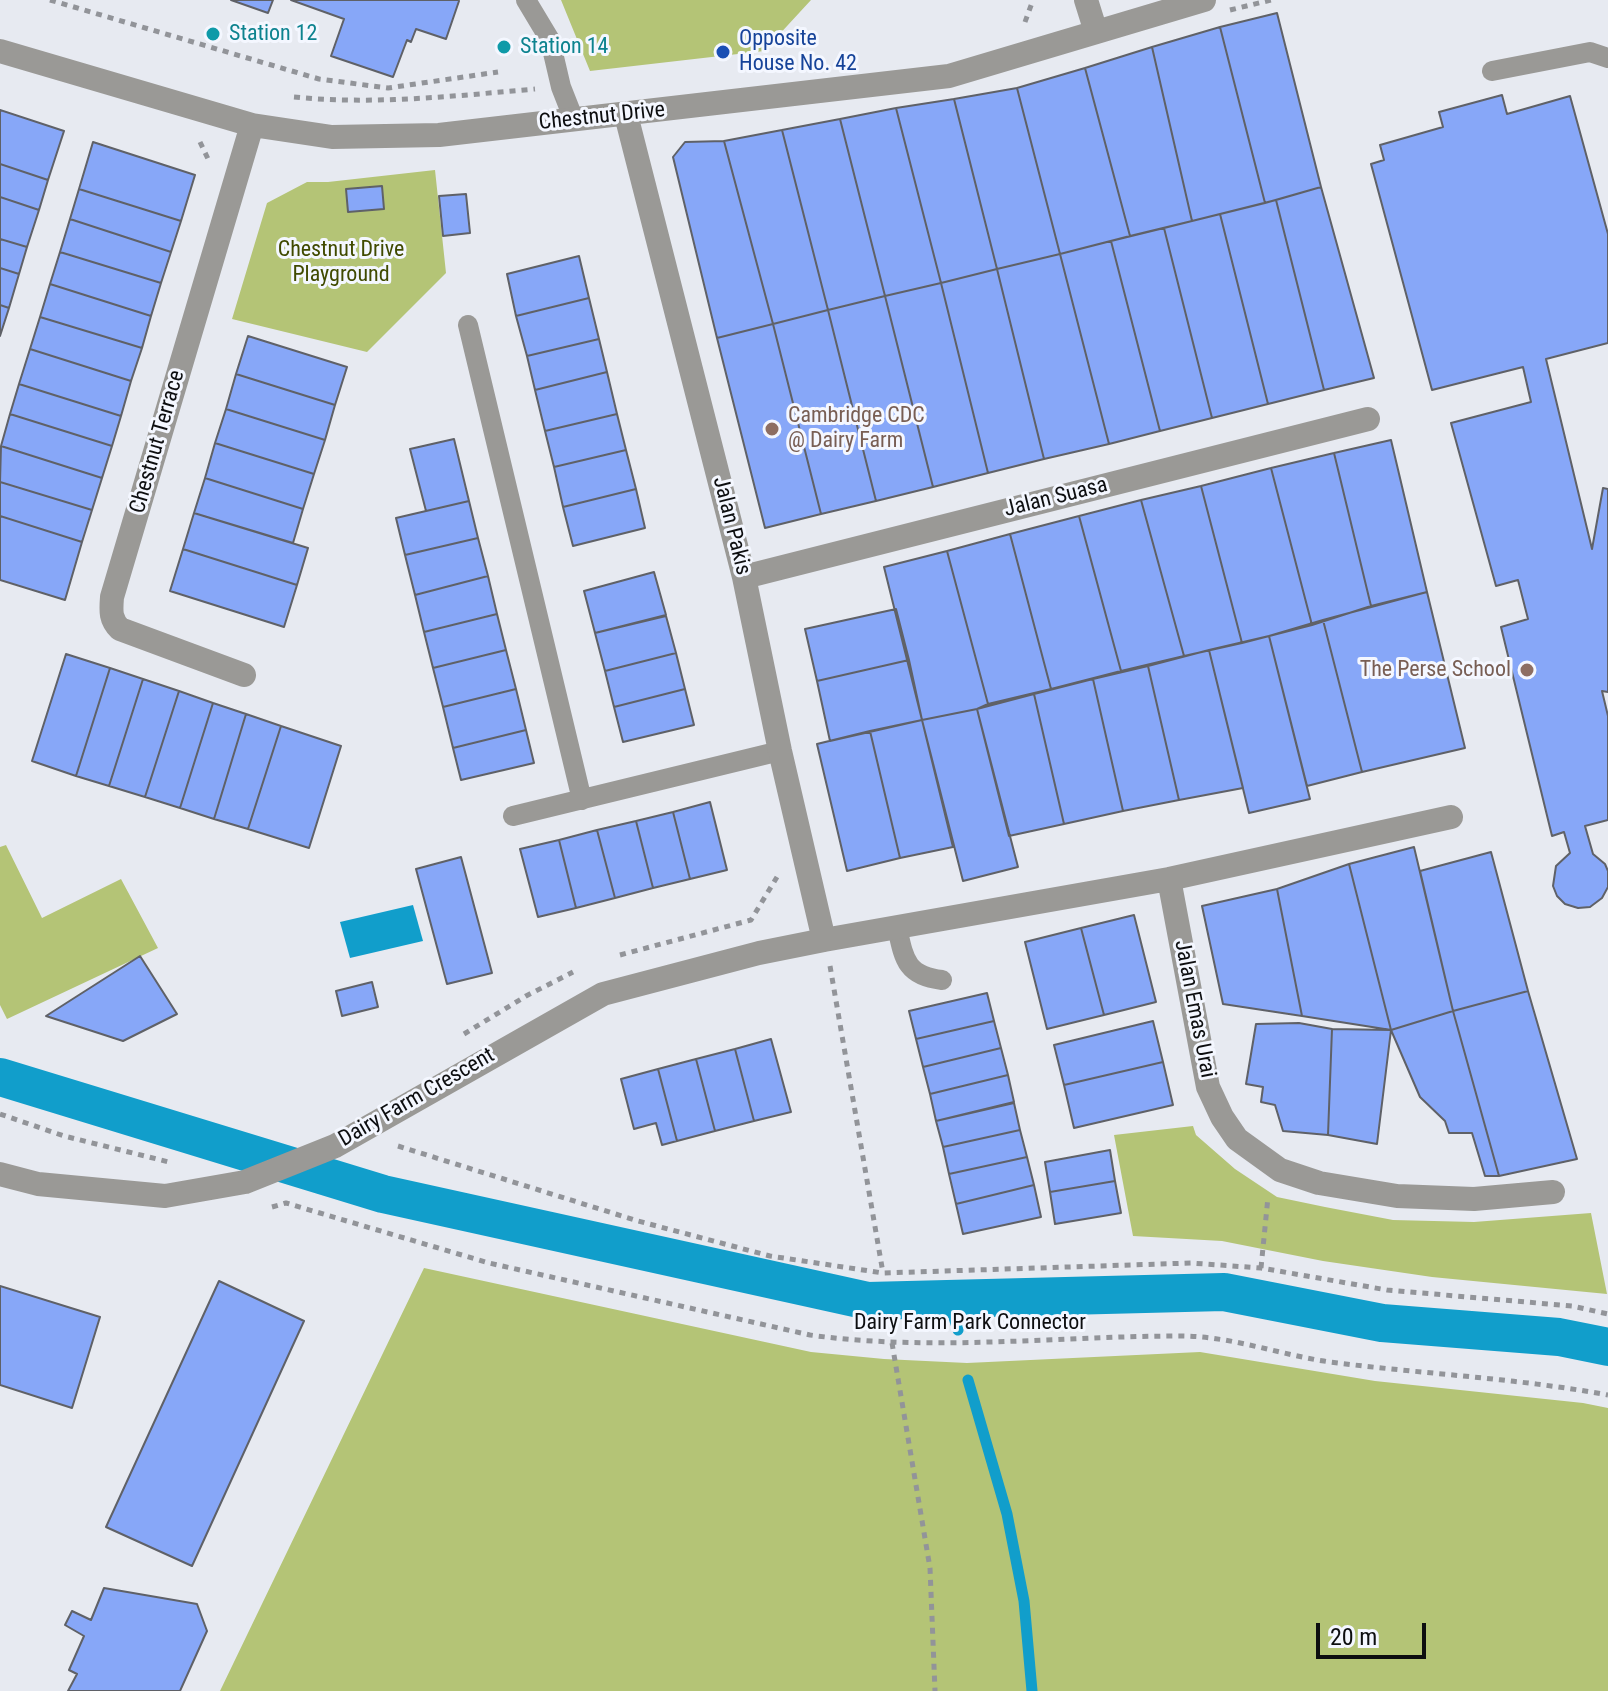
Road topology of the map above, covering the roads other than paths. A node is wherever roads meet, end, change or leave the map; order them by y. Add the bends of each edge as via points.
1 (526, 0) edge
2 (1086, 0) edge
3 (1204, 0) edge
4 (1096, 32) junction
5 (0, 51) edge
6 (1608, 58) edge
7 (1492, 71) dead end
8 (626, 115) junction
9 (574, 120) junction
10 (252, 125) junction
11 (468, 325) dead end
12 (1368, 419) dead end
13 (744, 577) junction
14 (244, 675) dead end
15 (780, 751) junction
16 (582, 800) junction
17 (513, 816) dead end
18 (1451, 817) dead end
19 (1169, 879) junction
20 (897, 927) junction
21 (827, 950) junction
22 (942, 980) dead end
23 (0, 1174) edge
24 (1553, 1192) dead end

1 - 9 lane via 550,40
2 - 4 street
3 - 4 street, Chestnut Drive
4 - 8 street, Chestnut Drive via 949,76
5 - 10 street, Chestnut Drive
6 - 7 lane via 1590,52
8 - 9 street, Chestnut Drive
8 - 13 street, Jalan Pakis
9 - 10 street, Chestnut Drive via 439,135 332,137
10 - 14 street, Chestnut Terrace via 110,612 120,629
11 - 16 lane
12 - 13 street, Jalan Suasa
13 - 15 street, Jalan Pakis
15 - 16 lane
15 - 21 street, Jalan Pakis
16 - 17 lane
18 - 19 street
19 - 20 street
19 - 24 street, Jalan Emas Urai via 1208,1087 1237,1139 1280,1170 1319,1183 1443,1198
20 - 21 street
20 - 22 lane via 914,972
21 - 23 street, Dairy Farm Crescent via 759,953 603,994 335,1146 245,1182 165,1196 38,1184

